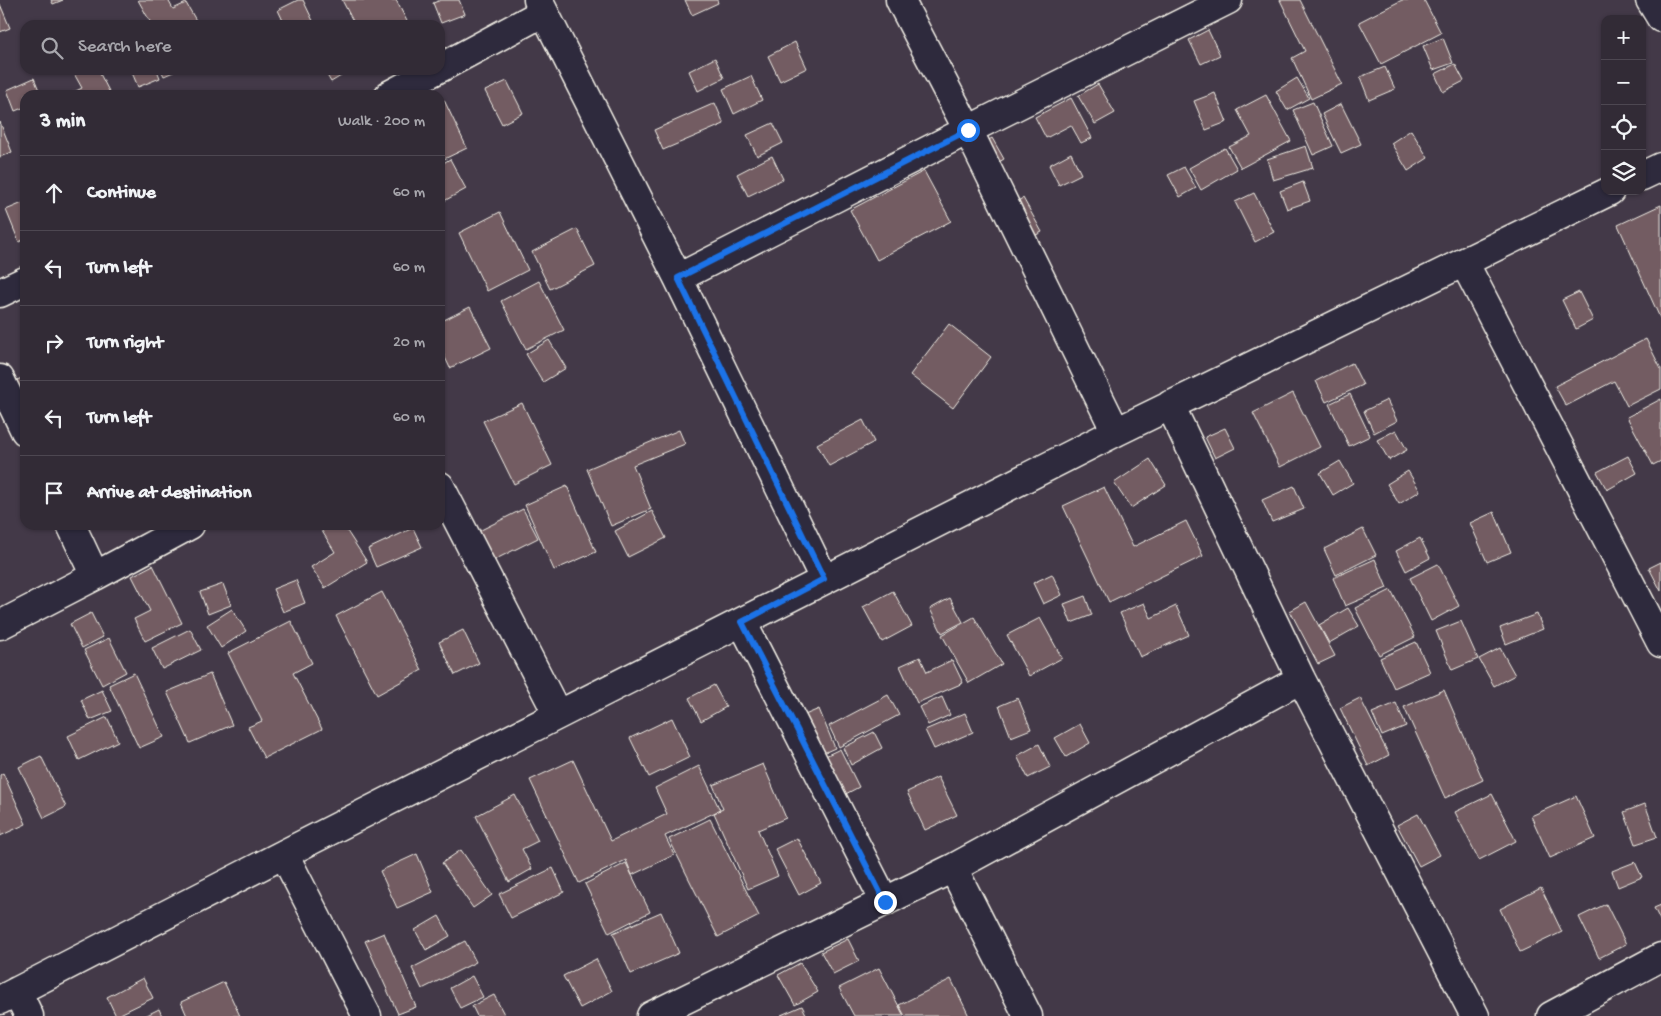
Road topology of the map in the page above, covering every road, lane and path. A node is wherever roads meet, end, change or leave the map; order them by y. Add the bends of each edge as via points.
1 (900, 0) edge
2 (1228, 0) edge
3 (1650, 0) edge
4 (541, 6) edge
5 (1661, 18) edge
6 (445, 65) edge
7 (427, 75) edge
8 (398, 90) edge
9 (968, 130) junction
10 (1661, 167) edge
11 (1646, 174) edge
12 (1602, 195) edge
13 (1464, 262) junction
14 (678, 278) junction
15 (20, 283) edge
16 (0, 293) edge
17 (0, 379) edge
18 (1170, 405) junction
19 (20, 421) edge
20 (1116, 432) junction
21 (445, 496) edge
22 (73, 530) edge
23 (181, 530) edge
24 (95, 576) junction
25 (824, 579) junction
26 (742, 622) junction
27 (0, 625) edge
28 (1661, 643) edge
29 (1301, 678) junction
30 (558, 715) junction
31 (284, 854) junction
32 (953, 868) junction
33 (885, 902) junction
34 (1661, 957) edge
35 (8, 996) edge
36 (691, 1008) edge
37 (29, 1016) edge
38 (367, 1016) edge
39 (650, 1016) edge
40 (1028, 1016) edge
41 (1475, 1016) edge
42 (1551, 1016) edge

1 - 9 street
2 - 9 street
3 - 5 street
4 - 6 street
4 - 14 street
7 - 8 street
9 - 14 street
9 - 20 street
10 - 11 street
12 - 13 street
13 - 18 street
13 - 28 street
14 - 25 street
15 - 16 street
17 - 19 street
18 - 20 street
18 - 29 street
20 - 25 street
21 - 30 street
22 - 24 street
23 - 24 street
24 - 27 street
25 - 26 street
26 - 30 street
26 - 33 street
29 - 32 street
29 - 41 street
30 - 31 street
31 - 35 street
31 - 38 street
32 - 33 street
32 - 40 street
33 - 36 street
34 - 42 street
35 - 37 street
36 - 39 street

